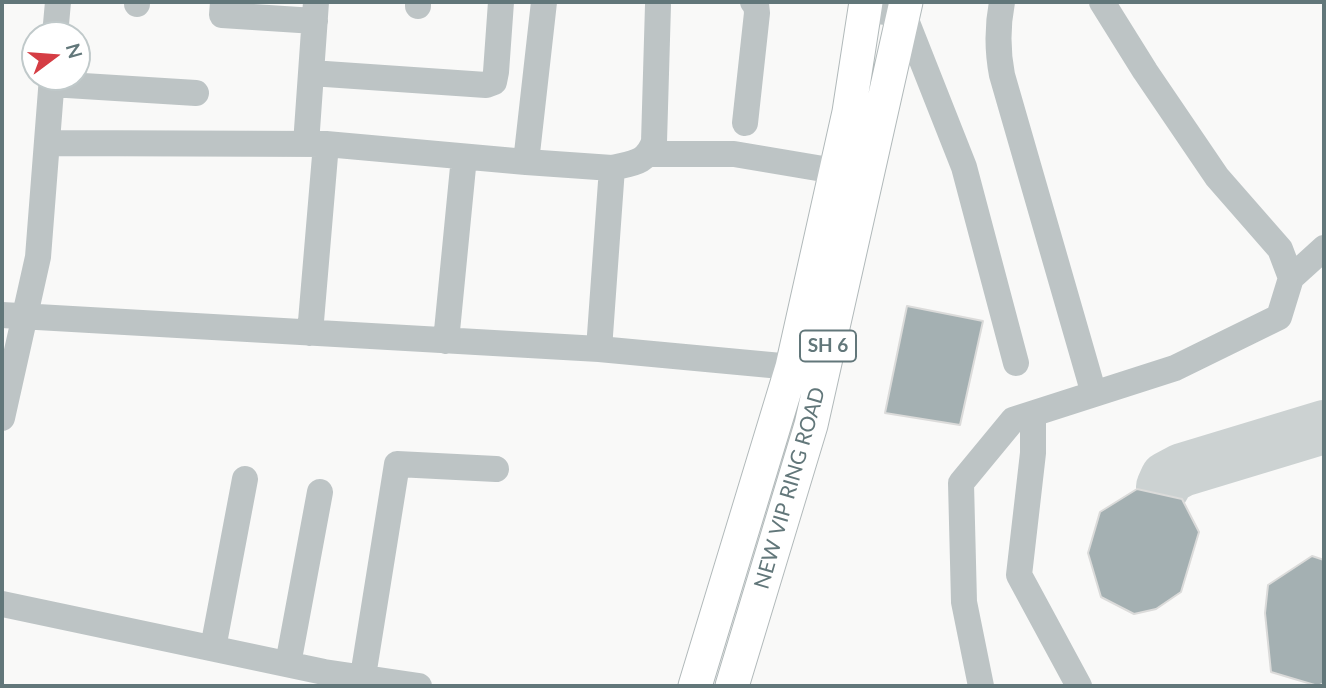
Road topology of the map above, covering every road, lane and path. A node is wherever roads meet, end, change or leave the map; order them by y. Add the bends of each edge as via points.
1 (58, 2) edge
2 (223, 2) edge
3 (502, 2) edge
4 (544, 2) edge
5 (753, 2) edge
6 (1002, 2) edge
7 (1102, 2) edge
8 (658, 5) dead end
9 (866, 5) edge
10 (905, 8) edge
11 (315, 12) edge
12 (56, 21) edge
13 (311, 73) junction
14 (91, 84) edge
15 (51, 91) edge
16 (195, 93) dead end
17 (745, 123) dead end
18 (47, 143) junction
19 (316, 144) junction
20 (650, 154) junction
21 (464, 156) junction
22 (526, 162) junction
23 (612, 169) junction
24 (835, 171) junction
25 (1324, 248) edge
26 (1291, 278) junction
27 (13, 315) edge
28 (310, 333) junction
29 (446, 341) junction
30 (599, 349) junction
31 (1016, 363) dead end
32 (792, 368) junction
33 (1094, 394) junction
34 (1033, 414) junction
35 (2, 418) edge
36 (496, 468) dead end
37 (244, 479) dead end
38 (320, 492) dead end
39 (2, 604) edge
40 (213, 648) junction
41 (288, 664) junction
42 (363, 676) junction
43 (321, 679) edge
44 (419, 686) edge
45 (695, 686) edge
46 (732, 686) edge
47 (981, 686) edge
48 (1079, 686) edge

1 - 12 street
2 - 11 street via 222,15
3 - 13 street via 496,72 494,82 486,85
4 - 22 street
5 - 17 street via 757,13
6 - 33 street via 996,49 1002,75
7 - 26 street via 1217,177 1280,249
8 - 20 street
9 - 10 street
9 - 24 main road, NEW VIP RING ROAD / SH 6
10 - 31 street via 964,167
10 - 46 main road, NEW VIP RING ROAD / SH 6 via 811,425
11 - 13 street
13 - 19 street
14 - 16 street
15 - 18 street
18 - 19 street
18 - 27 street via 38,257
19 - 21 street
19 - 28 street
20 - 23 street via 640,162
20 - 24 street via 734,155
21 - 22 street
21 - 29 street
22 - 23 street
23 - 30 street
24 - 32 main road, NEW VIP RING ROAD / SH 6
25 - 26 street
26 - 33 street via 1279,317 1175,368
27 - 28 street
27 - 35 street
28 - 29 street
29 - 30 street
30 - 32 street
32 - 45 main road, NEW VIP RING ROAD / SH 6
33 - 34 street
34 - 47 street via 1013,420 961,483 964,602
34 - 48 street via 1019,575
36 - 42 street via 397,464
37 - 40 street
38 - 41 street
39 - 40 street
40 - 41 street
41 - 43 street
42 - 43 street
42 - 44 street

